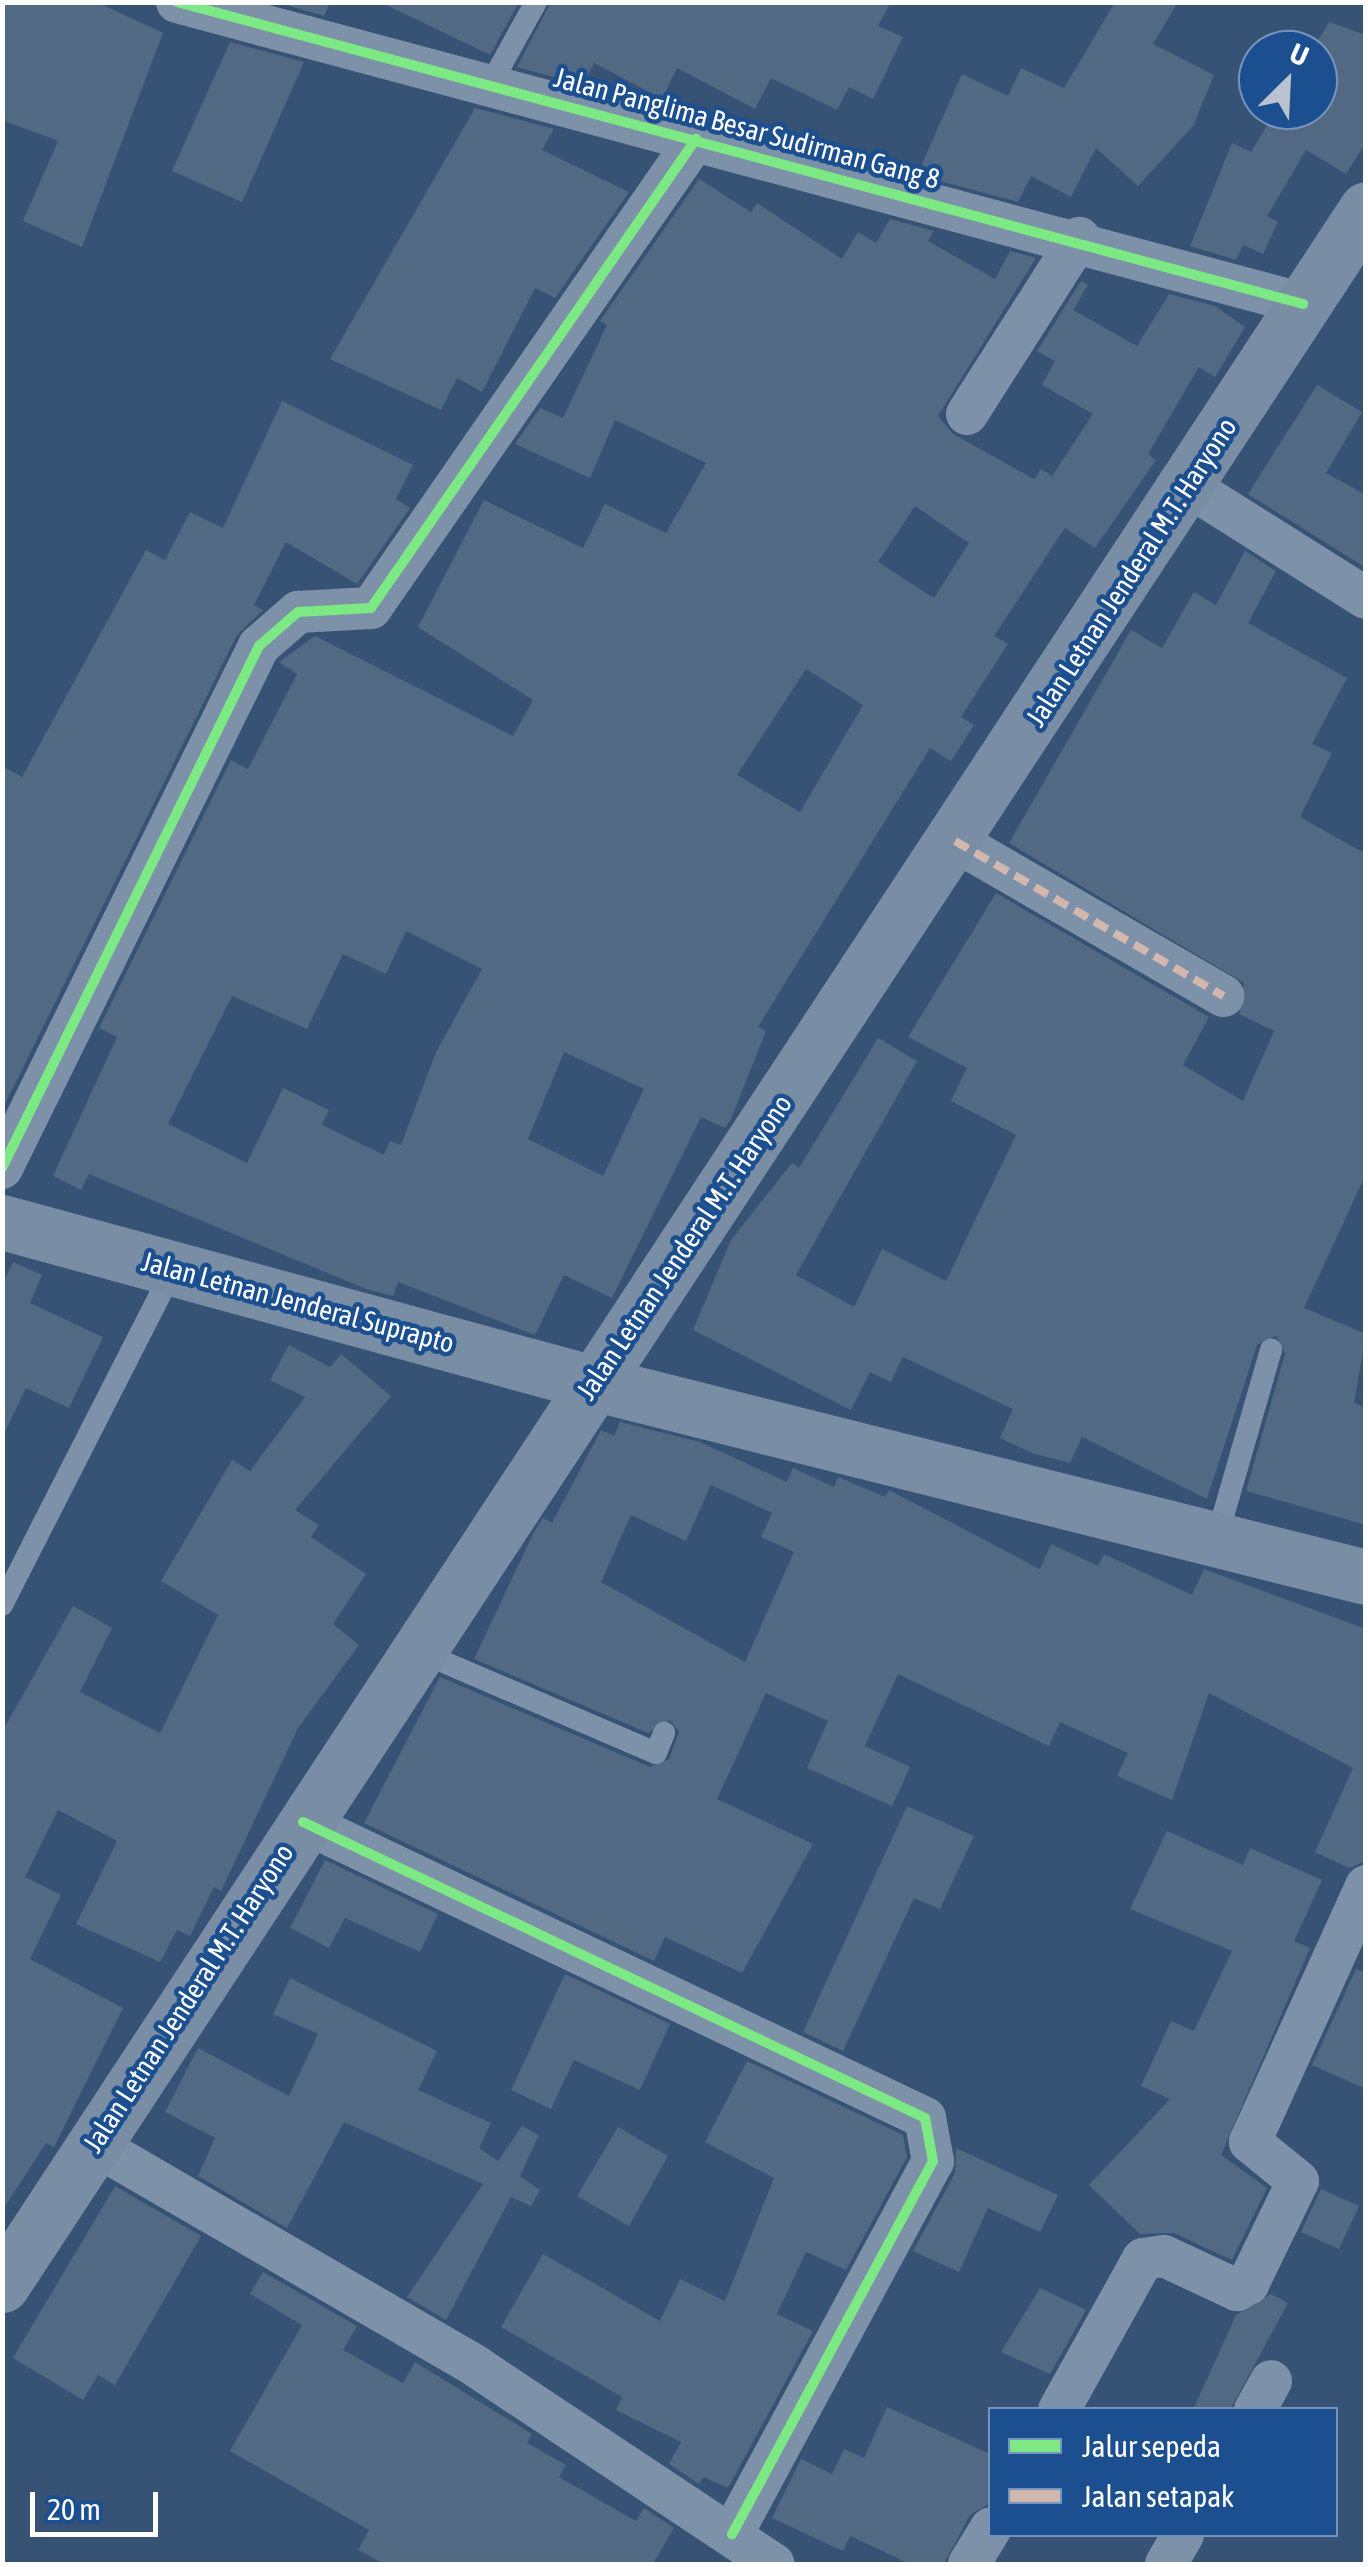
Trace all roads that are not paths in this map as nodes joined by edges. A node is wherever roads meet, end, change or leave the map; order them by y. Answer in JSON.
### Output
{"nodes":[{"id":1,"x":177,"y":2,"type":"edge"},
{"id":2,"x":536,"y":2,"type":"edge"},
{"id":3,"x":236,"y":10,"type":"edge"},
{"id":4,"x":490,"y":84,"type":"junction"},
{"id":5,"x":696,"y":139,"type":"junction"},
{"id":6,"x":1366,"y":210,"type":"edge"},
{"id":7,"x":1079,"y":238,"type":"junction"},
{"id":8,"x":1303,"y":304,"type":"junction"},
{"id":9,"x":967,"y":414,"type":"dead end"},
{"id":10,"x":1188,"y":486,"type":"junction"},
{"id":11,"x":1366,"y":598,"type":"edge"},
{"id":12,"x":955,"y":841,"type":"junction"},
{"id":13,"x":1223,"y":996,"type":"dead end"},
{"id":14,"x":2,"y":1168,"type":"edge"},
{"id":15,"x":2,"y":1222,"type":"edge"},
{"id":16,"x":173,"y":1270,"type":"junction"},
{"id":17,"x":1272,"y":1350,"type":"dead end"},
{"id":18,"x":593,"y":1383,"type":"junction"},
{"id":19,"x":1217,"y":1537,"type":"junction"},
{"id":20,"x":1363,"y":1567,"type":"edge"},
{"id":21,"x":2,"y":1605,"type":"edge"},
{"id":22,"x":415,"y":1650,"type":"junction"},
{"id":23,"x":664,"y":1733,"type":"dead end"},
{"id":24,"x":303,"y":1822,"type":"junction"},
{"id":25,"x":1366,"y":1886,"type":"edge"},
{"id":26,"x":93,"y":2144,"type":"junction"},
{"id":27,"x":2,"y":2285,"type":"edge"},
{"id":28,"x":1061,"y":2407,"type":"edge"},
{"id":29,"x":988,"y":2531,"type":"edge"},
{"id":30,"x":732,"y":2534,"type":"junction"},
{"id":31,"x":1181,"y":2537,"type":"edge"},
{"id":32,"x":774,"y":2564,"type":"edge"},
{"id":33,"x":969,"y":2564,"type":"edge"},
{"id":34,"x":1166,"y":2564,"type":"edge"}],
"edges":[{"from":1,"to":3,"type":"street","name":"Jalan Panglima Besar Sudirman Gang 8"},
{"from":2,"to":4,"type":"lane"},
{"from":3,"to":4,"type":"street","name":"Jalan Panglima Besar Sudirman Gang 8"},
{"from":4,"to":5,"type":"street","name":"Jalan Panglima Besar Sudirman Gang 8"},
{"from":5,"to":7,"type":"street","name":"Jalan Panglima Besar Sudirman Gang 8"},
{"from":5,"to":14,"type":"street"},
{"from":6,"to":8,"type":"main road","name":"Jalan Letnan Jenderal M.T. Haryono"},
{"from":7,"to":8,"type":"street","name":"Jalan Panglima Besar Sudirman Gang 8"},
{"from":7,"to":9,"type":"street"},
{"from":8,"to":10,"type":"main road","name":"Jalan Letnan Jenderal M.T. Haryono"},
{"from":10,"to":11,"type":"street"},
{"from":10,"to":12,"type":"main road","name":"Jalan Letnan Jenderal M.T. Haryono"},
{"from":12,"to":13,"type":"street"},
{"from":12,"to":18,"type":"main road","name":"Jalan Letnan Jenderal M.T. Haryono"},
{"from":15,"to":16,"type":"main road","name":"Jalan Letnan Jenderal Suprapto"},
{"from":16,"to":18,"type":"main road","name":"Jalan Letnan Jenderal Suprapto"},
{"from":16,"to":21,"type":"lane"},
{"from":17,"to":19,"type":"lane"},
{"from":18,"to":19,"type":"main road","name":"Jalan Letnan Jenderal Suprapto"},
{"from":18,"to":22,"type":"main road","name":"Jalan Letnan Jenderal M.T. Haryono"},
{"from":19,"to":20,"type":"main road","name":"Jalan Letnan Jenderal Suprapto"},
{"from":22,"to":23,"type":"lane"},
{"from":22,"to":24,"type":"main road","name":"Jalan Letnan Jenderal M.T. Haryono"},
{"from":24,"to":26,"type":"main road","name":"Jalan Letnan Jenderal M.T. Haryono"},
{"from":24,"to":30,"type":"street"},
{"from":25,"to":28,"type":"street"},
{"from":26,"to":27,"type":"main road","name":"Jalan Letnan Jenderal M.T. Haryono"},
{"from":26,"to":30,"type":"street"},
{"from":29,"to":33,"type":"street"},
{"from":30,"to":32,"type":"street"},
{"from":31,"to":34,"type":"street"}]}
